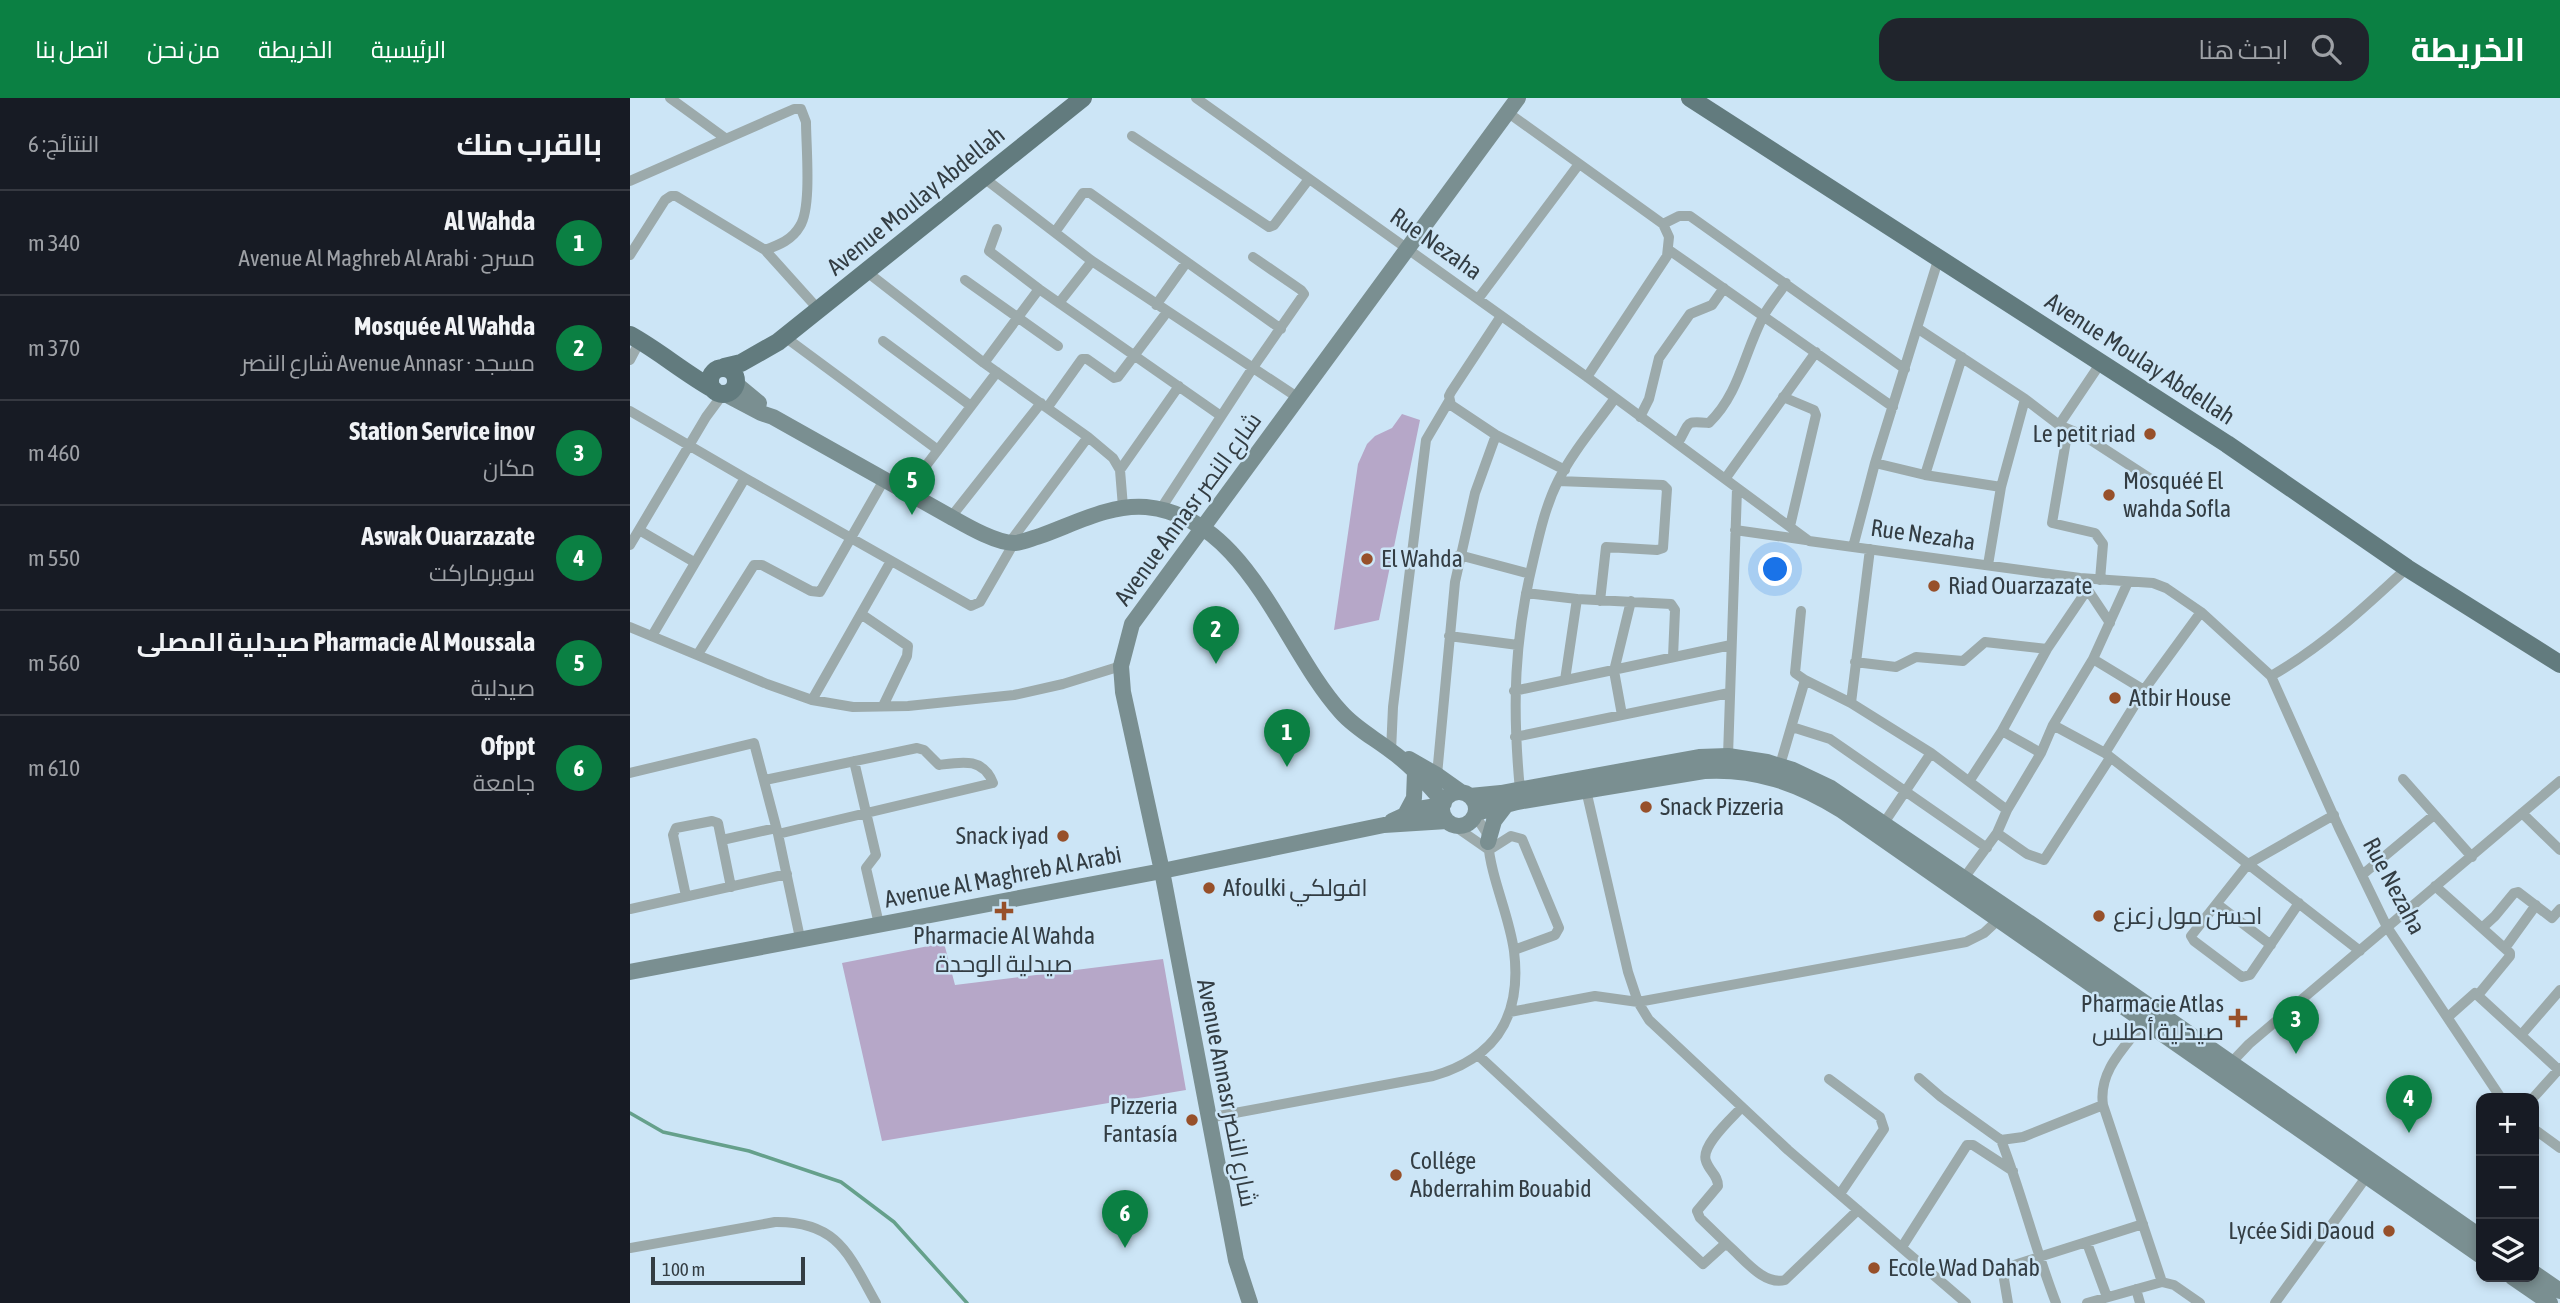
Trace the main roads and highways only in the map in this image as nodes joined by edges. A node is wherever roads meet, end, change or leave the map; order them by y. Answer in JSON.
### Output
{"nodes":[{"id":1,"x":1083,"y":98,"type":"edge"},
{"id":2,"x":1518,"y":98,"type":"edge"},
{"id":3,"x":1690,"y":98,"type":"edge"},
{"id":4,"x":635,"y":338,"type":"edge"},
{"id":5,"x":782,"y":339,"type":"junction"},
{"id":6,"x":660,"y":353,"type":"junction"},
{"id":7,"x":721,"y":368,"type":"junction"},
{"id":8,"x":725,"y":389,"type":"junction"},
{"id":9,"x":1202,"y":527,"type":"junction"},
{"id":10,"x":2560,"y":664,"type":"edge"},
{"id":11,"x":1391,"y":751,"type":"junction"},
{"id":12,"x":1415,"y":772,"type":"junction"},
{"id":13,"x":1465,"y":794,"type":"junction"},
{"id":14,"x":1507,"y":804,"type":"junction"},
{"id":15,"x":1406,"y":813,"type":"junction"},
{"id":16,"x":1447,"y":813,"type":"junction"},
{"id":17,"x":1476,"y":814,"type":"junction"},
{"id":18,"x":1384,"y":825,"type":"junction"},
{"id":19,"x":1488,"y":846,"type":"road end"},
{"id":20,"x":1162,"y":871,"type":"junction"},
{"id":21,"x":1963,"y":885,"type":"junction"},
{"id":22,"x":630,"y":972,"type":"edge"},
{"id":23,"x":2225,"y":1069,"type":"junction"},
{"id":24,"x":2370,"y":1171,"type":"junction"},
{"id":25,"x":2476,"y":1234,"type":"edge"},
{"id":26,"x":2476,"y":1252,"type":"edge"},
{"id":27,"x":2539,"y":1276,"type":"edge"},
{"id":28,"x":2518,"y":1282,"type":"edge"},
{"id":29,"x":2560,"y":1291,"type":"edge"},
{"id":30,"x":1251,"y":1303,"type":"edge"},
{"id":31,"x":2550,"y":1303,"type":"edge"}],
"edges":[{"from":1,"to":5,"type":"main road","name":"Avenue Moulay Abdellah"},
{"from":2,"to":9,"type":"main road","name":"Avenue Annasr شارع النصر"},
{"from":3,"to":10,"type":"main road","name":"Avenue Moulay Abdellah"},
{"from":4,"to":6,"type":"main road"},
{"from":5,"to":7,"type":"main road","name":"Avenue Moulay Abdellah"},
{"from":5,"to":8,"type":"main road","name":"Avenue Moulay Abdellah"},
{"from":6,"to":7,"type":"main road"},
{"from":6,"to":8,"type":"main road"},
{"from":7,"to":8,"type":"main road"},
{"from":8,"to":9,"type":"main road"},
{"from":9,"to":11,"type":"main road"},
{"from":9,"to":20,"type":"main road","name":"Avenue Annasr شارع النصر"},
{"from":11,"to":12,"type":"main road"},
{"from":11,"to":13,"type":"main road"},
{"from":12,"to":15,"type":"main road"},
{"from":12,"to":16,"type":"main road"},
{"from":13,"to":16,"type":"main road"},
{"from":13,"to":17,"type":"main road"},
{"from":13,"to":21,"type":"main road"},
{"from":14,"to":17,"type":"main road"},
{"from":14,"to":19,"type":"main road"},
{"from":14,"to":21,"type":"main road"},
{"from":15,"to":16,"type":"main road","name":"Avenue Al Maghreb Al Arabi"},
{"from":15,"to":18,"type":"main road","name":"Avenue Al Maghreb Al Arabi"},
{"from":16,"to":17,"type":"main road"},
{"from":16,"to":18,"type":"main road","name":"Avenue Al Maghreb Al Arabi"},
{"from":18,"to":20,"type":"main road","name":"Avenue Al Maghreb Al Arabi"},
{"from":20,"to":22,"type":"main road","name":"Avenue Al Maghreb Al Arabi"},
{"from":20,"to":30,"type":"main road","name":"Avenue Annasr شارع النصر"},
{"from":21,"to":23,"type":"main road"},
{"from":21,"to":23,"type":"main road"},
{"from":23,"to":24,"type":"main road"},
{"from":24,"to":25,"type":"main road"},
{"from":24,"to":26,"type":"main road"},
{"from":27,"to":29,"type":"main road"},
{"from":28,"to":31,"type":"main road"}]}
